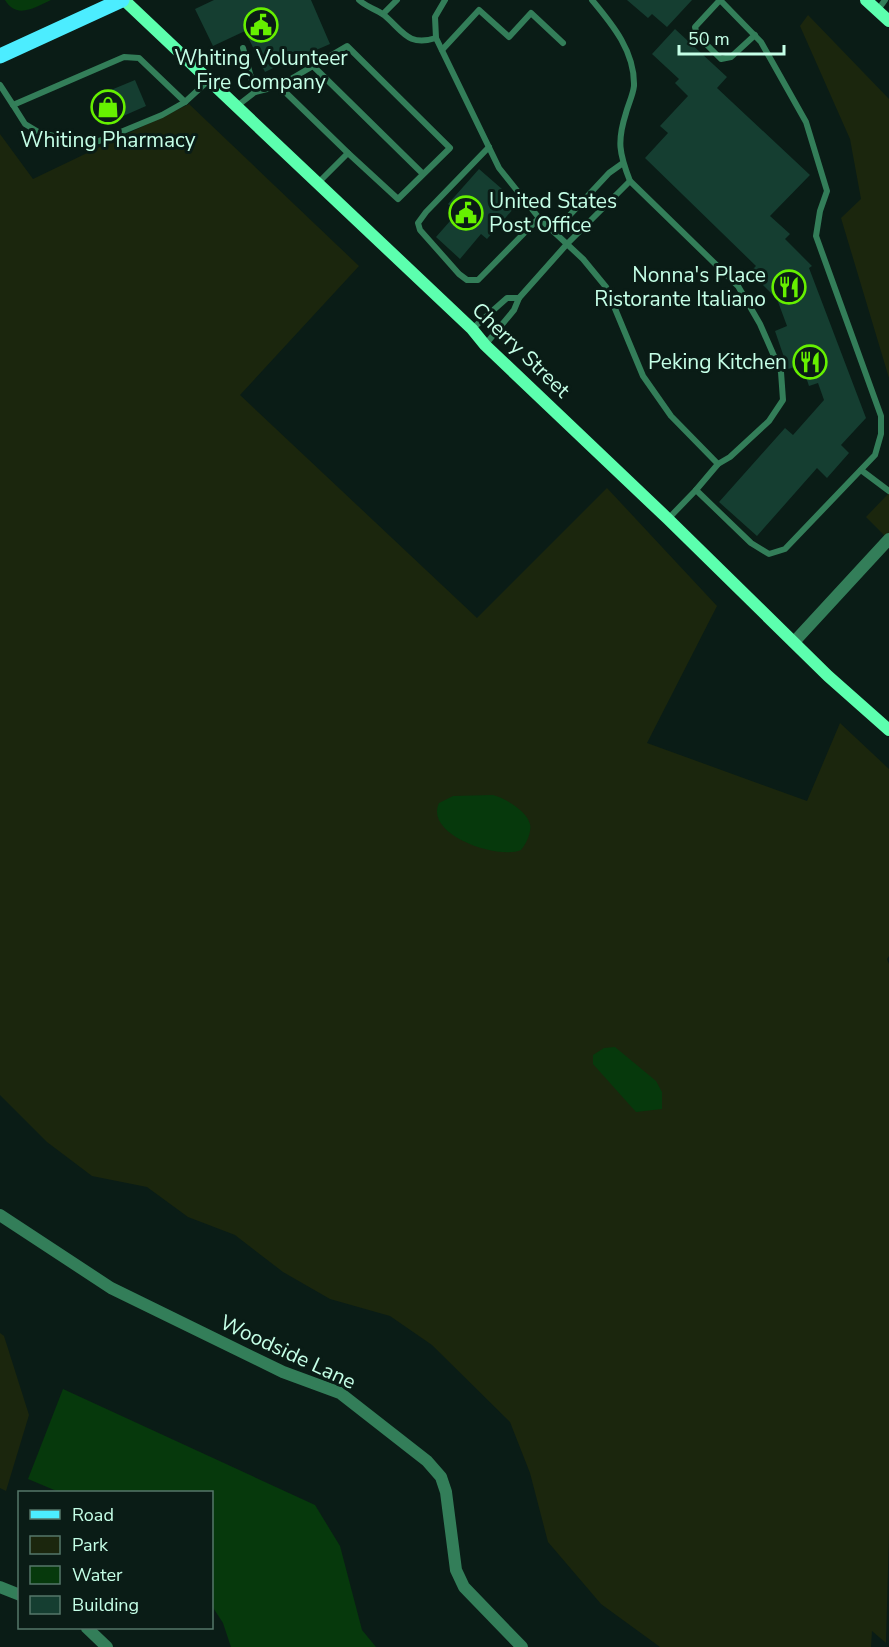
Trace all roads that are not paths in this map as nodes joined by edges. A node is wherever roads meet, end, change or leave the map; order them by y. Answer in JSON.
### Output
{"nodes":[{"id":1,"x":123,"y":0,"type":"edge"},
{"id":2,"x":359,"y":0,"type":"edge"},
{"id":3,"x":397,"y":0,"type":"edge"},
{"id":4,"x":445,"y":0,"type":"edge"},
{"id":5,"x":592,"y":0,"type":"edge"},
{"id":6,"x":720,"y":0,"type":"edge"},
{"id":7,"x":866,"y":0,"type":"edge"},
{"id":8,"x":885,"y":0,"type":"edge"},
{"id":9,"x":877,"y":11,"type":"junction"},
{"id":10,"x":383,"y":14,"type":"junction"},
{"id":11,"x":889,"y":21,"type":"edge"},
{"id":12,"x":754,"y":35,"type":"junction"},
{"id":13,"x":436,"y":38,"type":"junction"},
{"id":14,"x":563,"y":43,"type":"dead end"},
{"id":15,"x":243,"y":48,"type":"dead end"},
{"id":16,"x":442,"y":50,"type":"junction"},
{"id":17,"x":0,"y":56,"type":"edge"},
{"id":18,"x":312,"y":65,"type":"junction"},
{"id":19,"x":210,"y":80,"type":"junction"},
{"id":20,"x":0,"y":85,"type":"edge"},
{"id":21,"x":279,"y":86,"type":"junction"},
{"id":22,"x":255,"y":92,"type":"junction"},
{"id":23,"x":185,"y":102,"type":"junction"},
{"id":24,"x":13,"y":105,"type":"junction"},
{"id":25,"x":237,"y":106,"type":"junction"},
{"id":26,"x":489,"y":147,"type":"junction"},
{"id":27,"x":348,"y":153,"type":"junction"},
{"id":28,"x":623,"y":163,"type":"junction"},
{"id":29,"x":423,"y":174,"type":"junction"},
{"id":30,"x":630,"y":180,"type":"junction"},
{"id":31,"x":318,"y":183,"type":"junction"},
{"id":32,"x":538,"y":218,"type":"junction"},
{"id":33,"x":554,"y":232,"type":"junction"},
{"id":34,"x":567,"y":244,"type":"junction"},
{"id":35,"x":519,"y":297,"type":"junction"},
{"id":36,"x":472,"y":329,"type":"junction"},
{"id":37,"x":485,"y":345,"type":"junction"},
{"id":38,"x":718,"y":464,"type":"junction"},
{"id":39,"x":861,"y":470,"type":"junction"},
{"id":40,"x":696,"y":490,"type":"junction"},
{"id":41,"x":889,"y":491,"type":"edge"},
{"id":42,"x":668,"y":519,"type":"junction"},
{"id":43,"x":889,"y":538,"type":"edge"},
{"id":44,"x":794,"y":642,"type":"junction"},
{"id":45,"x":889,"y":730,"type":"edge"},
{"id":46,"x":0,"y":1215,"type":"edge"},
{"id":47,"x":0,"y":1587,"type":"edge"},
{"id":48,"x":18,"y":1594,"type":"edge"},
{"id":49,"x":88,"y":1629,"type":"edge"},
{"id":50,"x":107,"y":1647,"type":"edge"},
{"id":51,"x":522,"y":1647,"type":"edge"}],
"edges":[{"from":1,"to":17,"type":"main road"},
{"from":1,"to":19,"type":"street","name":"Cherry Street"},
{"from":2,"to":10,"type":"lane"},
{"from":3,"to":10,"type":"lane"},
{"from":4,"to":13,"type":"lane"},
{"from":5,"to":28,"type":"lane"},
{"from":6,"to":12,"type":"lane"},
{"from":6,"to":12,"type":"lane"},
{"from":7,"to":9,"type":"street"},
{"from":8,"to":9,"type":"lane"},
{"from":9,"to":11,"type":"street"},
{"from":10,"to":13,"type":"lane"},
{"from":12,"to":39,"type":"lane"},
{"from":13,"to":16,"type":"lane"},
{"from":14,"to":16,"type":"lane"},
{"from":15,"to":22,"type":"lane"},
{"from":16,"to":26,"type":"lane"},
{"from":18,"to":21,"type":"lane"},
{"from":18,"to":29,"type":"lane"},
{"from":18,"to":29,"type":"lane"},
{"from":19,"to":23,"type":"lane"},
{"from":19,"to":25,"type":"street","name":"Cherry Street"},
{"from":20,"to":24,"type":"lane"},
{"from":21,"to":22,"type":"lane"},
{"from":21,"to":27,"type":"lane"},
{"from":22,"to":25,"type":"lane"},
{"from":23,"to":24,"type":"lane"},
{"from":23,"to":24,"type":"lane"},
{"from":25,"to":31,"type":"street","name":"Cherry Street"},
{"from":26,"to":32,"type":"lane"},
{"from":26,"to":32,"type":"lane"},
{"from":27,"to":29,"type":"lane"},
{"from":27,"to":31,"type":"lane"},
{"from":28,"to":30,"type":"lane"},
{"from":28,"to":33,"type":"lane"},
{"from":30,"to":34,"type":"lane"},
{"from":30,"to":38,"type":"lane"},
{"from":31,"to":36,"type":"street","name":"Cherry Street"},
{"from":32,"to":33,"type":"lane"},
{"from":33,"to":34,"type":"lane"},
{"from":34,"to":35,"type":"lane"},
{"from":34,"to":38,"type":"lane"},
{"from":35,"to":36,"type":"lane"},
{"from":35,"to":37,"type":"lane"},
{"from":36,"to":37,"type":"street","name":"Cherry Street"},
{"from":37,"to":42,"type":"street","name":"Cherry Street"},
{"from":38,"to":40,"type":"lane"},
{"from":39,"to":40,"type":"lane"},
{"from":39,"to":41,"type":"lane"},
{"from":40,"to":42,"type":"lane"},
{"from":42,"to":44,"type":"street","name":"Cherry Street"},
{"from":43,"to":44,"type":"street"},
{"from":44,"to":45,"type":"street","name":"Cherry Street"},
{"from":46,"to":51,"type":"street","name":"Woodside Lane"},
{"from":47,"to":48,"type":"street"},
{"from":49,"to":50,"type":"street"}]}
